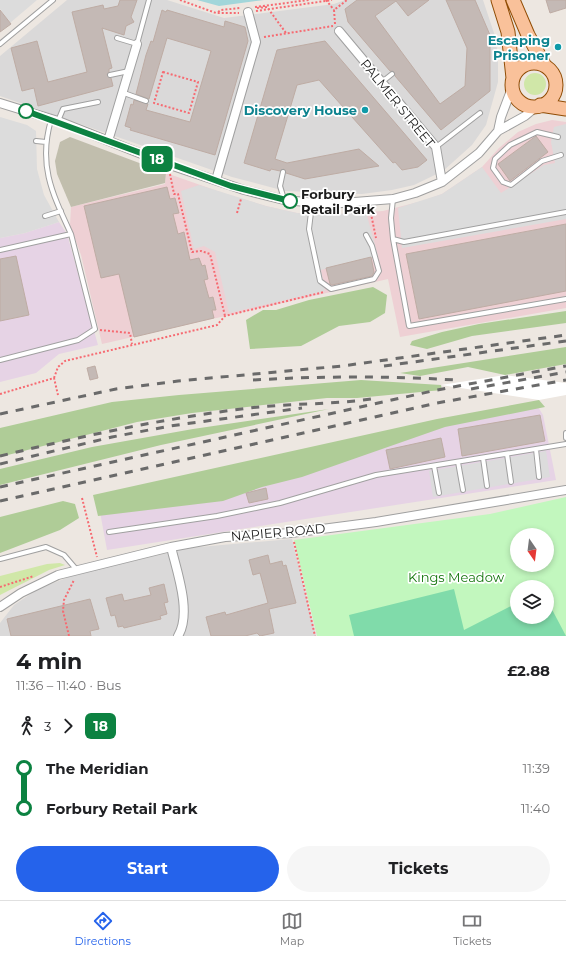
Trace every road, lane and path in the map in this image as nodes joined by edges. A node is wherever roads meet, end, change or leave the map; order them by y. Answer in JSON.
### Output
{"nodes":[{"id":1,"x":53,"y":0,"type":"edge"},
{"id":2,"x":149,"y":0,"type":"edge"},
{"id":3,"x":309,"y":0,"type":"edge"},
{"id":4,"x":326,"y":0,"type":"edge"},
{"id":5,"x":347,"y":0,"type":"edge"},
{"id":6,"x":498,"y":0,"type":"edge"},
{"id":7,"x":513,"y":0,"type":"edge"},
{"id":8,"x":249,"y":9,"type":"junction"},
{"id":9,"x":269,"y":10,"type":"dead end"},
{"id":10,"x":334,"y":10,"type":"junction"},
{"id":11,"x":216,"y":13,"type":"dead end"},
{"id":12,"x":339,"y":31,"type":"dead end"},
{"id":13,"x":286,"y":33,"type":"junction"},
{"id":14,"x":118,"y":38,"type":"dead end"},
{"id":15,"x":255,"y":39,"type":"junction"},
{"id":16,"x":0,"y":44,"type":"edge"},
{"id":17,"x":137,"y":44,"type":"junction"},
{"id":18,"x":549,"y":70,"type":"junction"},
{"id":19,"x":129,"y":71,"type":"junction"},
{"id":20,"x":392,"y":74,"type":"dead end"},
{"id":21,"x":110,"y":75,"type":"dead end"},
{"id":22,"x":566,"y":81,"type":"edge"},
{"id":23,"x":382,"y":82,"type":"junction"},
{"id":24,"x":513,"y":83,"type":"junction"},
{"id":25,"x":124,"y":93,"type":"junction"},
{"id":26,"x":146,"y":101,"type":"dead end"},
{"id":27,"x":98,"y":102,"type":"dead end"},
{"id":28,"x":0,"y":103,"type":"edge"},
{"id":29,"x":154,"y":103,"type":"joint"},
{"id":30,"x":538,"y":106,"type":"junction"},
{"id":31,"x":566,"y":109,"type":"edge"},
{"id":32,"x":480,"y":113,"type":"dead end"},
{"id":33,"x":54,"y":120,"type":"junction"},
{"id":34,"x":498,"y":131,"type":"junction"},
{"id":35,"x":558,"y":137,"type":"dead end"},
{"id":36,"x":36,"y":141,"type":"dead end"},
{"id":37,"x":108,"y":141,"type":"junction"},
{"id":38,"x":46,"y":142,"type":"junction"},
{"id":39,"x":436,"y":147,"type":"junction"},
{"id":40,"x":561,"y":155,"type":"dead end"},
{"id":41,"x":168,"y":164,"type":"junction"},
{"id":42,"x":283,"y":172,"type":"dead end"},
{"id":43,"x":216,"y":180,"type":"junction"},
{"id":44,"x":442,"y":182,"type":"junction"},
{"id":45,"x":244,"y":190,"type":"junction"},
{"id":46,"x":393,"y":199,"type":"junction"},
{"id":47,"x":284,"y":200,"type":"junction"},
{"id":48,"x":368,"y":202,"type":"junction"},
{"id":49,"x":312,"y":204,"type":"junction"},
{"id":50,"x":61,"y":210,"type":"junction"},
{"id":51,"x":566,"y":212,"type":"edge"},
{"id":52,"x":237,"y":213,"type":"dead end"},
{"id":53,"x":45,"y":216,"type":"dead end"},
{"id":54,"x":71,"y":234,"type":"junction"},
{"id":55,"x":366,"y":235,"type":"dead end"},
{"id":56,"x":377,"y":238,"type":"dead end"},
{"id":57,"x":393,"y":239,"type":"junction"},
{"id":58,"x":0,"y":250,"type":"edge"},
{"id":59,"x":330,"y":291,"type":"dead end"},
{"id":60,"x":566,"y":299,"type":"edge"},
{"id":61,"x":225,"y":316,"type":"junction"},
{"id":62,"x":95,"y":329,"type":"junction"},
{"id":63,"x":132,"y":344,"type":"junction"},
{"id":64,"x":0,"y":360,"type":"edge"},
{"id":65,"x":54,"y":378,"type":"junction"},
{"id":66,"x":0,"y":394,"type":"edge"},
{"id":67,"x":58,"y":395,"type":"dead end"},
{"id":68,"x":566,"y":444,"type":"edge"},
{"id":69,"x":536,"y":449,"type":"junction"},
{"id":70,"x":507,"y":454,"type":"junction"},
{"id":71,"x":483,"y":458,"type":"junction"},
{"id":72,"x":458,"y":462,"type":"junction"},
{"id":73,"x":434,"y":466,"type":"junction"},
{"id":74,"x":539,"y":477,"type":"dead end"},
{"id":75,"x":511,"y":482,"type":"dead end"},
{"id":76,"x":487,"y":486,"type":"dead end"},
{"id":77,"x":463,"y":490,"type":"dead end"},
{"id":78,"x":566,"y":490,"type":"edge"},
{"id":79,"x":439,"y":493,"type":"dead end"},
{"id":80,"x":82,"y":498,"type":"dead end"},
{"id":81,"x":109,"y":532,"type":"dead end"},
{"id":82,"x":292,"y":533,"type":"junction"},
{"id":83,"x":171,"y":547,"type":"junction"},
{"id":84,"x":0,"y":559,"type":"edge"},
{"id":85,"x":99,"y":564,"type":"junction"},
{"id":86,"x":76,"y":569,"type":"junction"},
{"id":87,"x":43,"y":581,"type":"junction"},
{"id":88,"x":0,"y":587,"type":"edge"},
{"id":89,"x":0,"y":607,"type":"edge"},
{"id":90,"x":69,"y":636,"type":"edge"},
{"id":91,"x":178,"y":636,"type":"edge"},
{"id":92,"x":315,"y":636,"type":"edge"}],
"edges":[{"from":1,"to":16,"type":"lane"},
{"from":2,"to":17,"type":"lane"},
{"from":3,"to":8,"type":"path"},
{"from":4,"to":10,"type":"path"},
{"from":5,"to":10,"type":"path"},
{"from":6,"to":24,"type":"main road"},
{"from":7,"to":18,"type":"main road"},
{"from":8,"to":11,"type":"path"},
{"from":8,"to":15,"type":"street"},
{"from":9,"to":13,"type":"path"},
{"from":10,"to":13,"type":"path"},
{"from":12,"to":23,"type":"street","name":"PALMER STREET"},
{"from":13,"to":15,"type":"path"},
{"from":14,"to":17,"type":"lane"},
{"from":15,"to":43,"type":"street"},
{"from":17,"to":19,"type":"street"},
{"from":18,"to":22,"type":"main road"},
{"from":18,"to":24,"type":"main road"},
{"from":18,"to":30,"type":"main road"},
{"from":19,"to":21,"type":"lane"},
{"from":19,"to":25,"type":"street"},
{"from":20,"to":23,"type":"lane"},
{"from":23,"to":39,"type":"street","name":"PALMER STREET"},
{"from":24,"to":30,"type":"main road"},
{"from":24,"to":34,"type":"street"},
{"from":25,"to":26,"type":"lane"},
{"from":25,"to":37,"type":"street"},
{"from":27,"to":33,"type":"lane"},
{"from":28,"to":33,"type":"street"},
{"from":29,"to":29,"type":"path"},
{"from":30,"to":31,"type":"main road"},
{"from":30,"to":34,"type":"street"},
{"from":32,"to":39,"type":"lane"},
{"from":33,"to":37,"type":"street"},
{"from":33,"to":38,"type":"lane"},
{"from":34,"to":44,"type":"street"},
{"from":35,"to":40,"type":"lane"},
{"from":36,"to":38,"type":"lane"},
{"from":37,"to":41,"type":"street"},
{"from":38,"to":50,"type":"lane"},
{"from":39,"to":44,"type":"street","name":"PALMER STREET"},
{"from":41,"to":43,"type":"street"},
{"from":41,"to":61,"type":"path"},
{"from":42,"to":47,"type":"lane"},
{"from":43,"to":45,"type":"street"},
{"from":44,"to":46,"type":"street"},
{"from":45,"to":47,"type":"street"},
{"from":45,"to":52,"type":"path"},
{"from":46,"to":48,"type":"street"},
{"from":46,"to":57,"type":"lane"},
{"from":47,"to":49,"type":"street"},
{"from":48,"to":49,"type":"street"},
{"from":48,"to":56,"type":"path"},
{"from":49,"to":55,"type":"lane"},
{"from":50,"to":53,"type":"lane"},
{"from":50,"to":54,"type":"lane"},
{"from":51,"to":57,"type":"lane"},
{"from":54,"to":58,"type":"lane"},
{"from":54,"to":62,"type":"lane"},
{"from":57,"to":60,"type":"lane"},
{"from":59,"to":61,"type":"path"},
{"from":61,"to":63,"type":"path"},
{"from":62,"to":63,"type":"path"},
{"from":62,"to":64,"type":"lane"},
{"from":63,"to":65,"type":"path"},
{"from":65,"to":66,"type":"path"},
{"from":65,"to":67,"type":"path"},
{"from":68,"to":69,"type":"lane"},
{"from":69,"to":70,"type":"lane"},
{"from":69,"to":74,"type":"lane"},
{"from":70,"to":71,"type":"lane"},
{"from":70,"to":75,"type":"lane"},
{"from":71,"to":72,"type":"lane"},
{"from":71,"to":76,"type":"lane"},
{"from":72,"to":73,"type":"lane"},
{"from":72,"to":77,"type":"lane"},
{"from":73,"to":79,"type":"lane"},
{"from":73,"to":81,"type":"lane"},
{"from":78,"to":82,"type":"street","name":"NAPIER ROAD"},
{"from":80,"to":85,"type":"path"},
{"from":82,"to":83,"type":"street","name":"NAPIER ROAD"},
{"from":82,"to":92,"type":"path"},
{"from":83,"to":85,"type":"street","name":"NAPIER ROAD"},
{"from":83,"to":91,"type":"street"},
{"from":84,"to":86,"type":"lane"},
{"from":85,"to":86,"type":"street","name":"NAPIER ROAD"},
{"from":86,"to":87,"type":"street","name":"NAPIER ROAD"},
{"from":86,"to":90,"type":"path"},
{"from":87,"to":88,"type":"path"},
{"from":87,"to":89,"type":"street","name":"NAPIER ROAD"}]}
